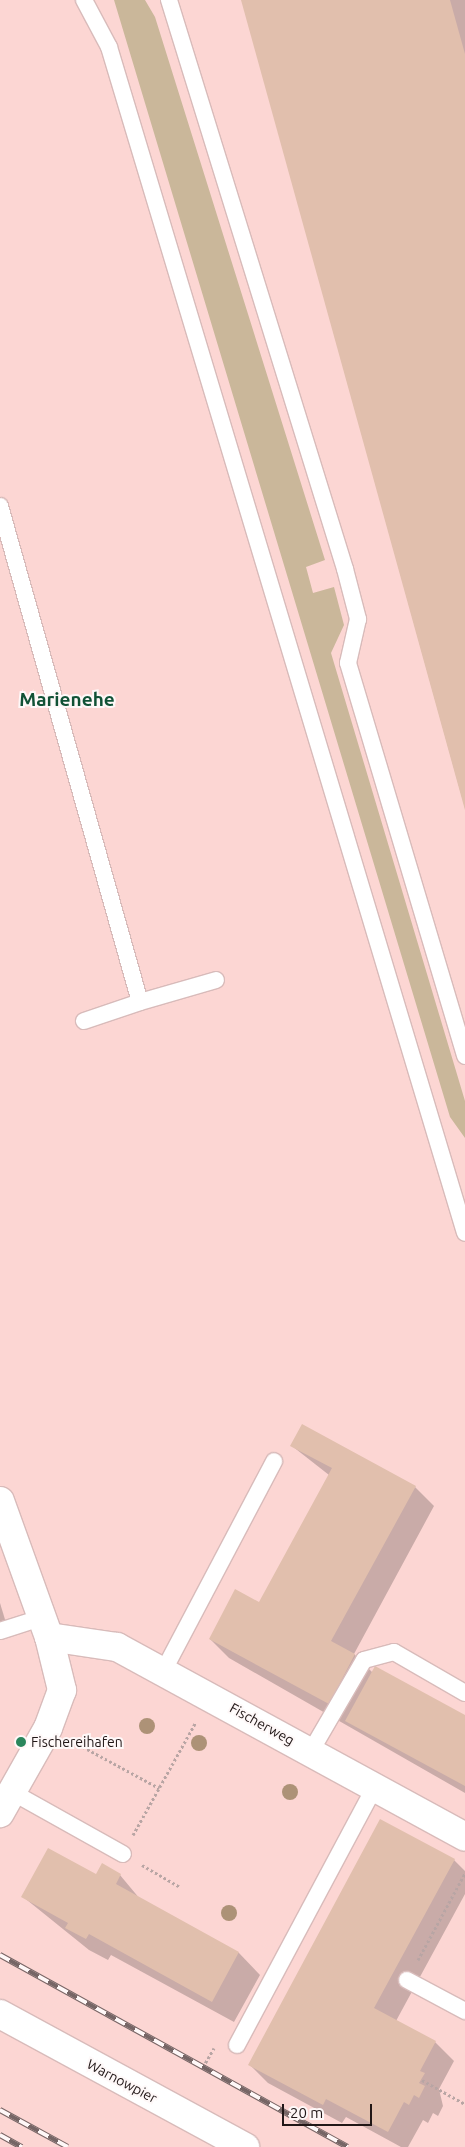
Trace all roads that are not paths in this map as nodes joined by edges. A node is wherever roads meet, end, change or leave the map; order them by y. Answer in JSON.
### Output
{"nodes":[{"id":1,"x":84,"y":0,"type":"edge"},
{"id":2,"x":169,"y":0,"type":"edge"},
{"id":3,"x":0,"y":506,"type":"edge"},
{"id":4,"x":216,"y":980,"type":"dead end"},
{"id":5,"x":140,"y":1002,"type":"junction"},
{"id":6,"x":84,"y":1021,"type":"dead end"},
{"id":7,"x":465,"y":1056,"type":"edge"},
{"id":8,"x":458,"y":1187,"type":"edge"},
{"id":9,"x":465,"y":1234,"type":"edge"},
{"id":10,"x":274,"y":1461,"type":"dead end"},
{"id":11,"x":0,"y":1501,"type":"edge"},
{"id":12,"x":45,"y":1628,"type":"junction"},
{"id":13,"x":0,"y":1631,"type":"edge"},
{"id":14,"x":164,"y":1670,"type":"junction"},
{"id":15,"x":465,"y":1693,"type":"edge"},
{"id":16,"x":310,"y":1751,"type":"junction"},
{"id":17,"x":375,"y":1787,"type":"junction"},
{"id":18,"x":6,"y":1803,"type":"edge"},
{"id":19,"x":465,"y":1837,"type":"edge"},
{"id":20,"x":123,"y":1854,"type":"road end"},
{"id":21,"x":407,"y":1980,"type":"road end"},
{"id":22,"x":465,"y":2011,"type":"edge"},
{"id":23,"x":0,"y":2014,"type":"edge"},
{"id":24,"x":237,"y":2045,"type":"dead end"},
{"id":25,"x":245,"y":2147,"type":"edge"}],
"edges":[{"from":1,"to":8,"type":"lane"},
{"from":2,"to":7,"type":"lane"},
{"from":3,"to":5,"type":"lane"},
{"from":4,"to":5,"type":"lane"},
{"from":5,"to":6,"type":"lane"},
{"from":8,"to":9,"type":"lane"},
{"from":10,"to":14,"type":"lane"},
{"from":11,"to":12,"type":"street"},
{"from":12,"to":13,"type":"lane"},
{"from":12,"to":14,"type":"street","name":"Fischerweg"},
{"from":12,"to":18,"type":"street"},
{"from":14,"to":16,"type":"street","name":"Fischerweg"},
{"from":15,"to":16,"type":"lane"},
{"from":16,"to":17,"type":"street","name":"Fischerweg"},
{"from":17,"to":19,"type":"street","name":"Fischerweg"},
{"from":17,"to":24,"type":"lane"},
{"from":18,"to":20,"type":"lane"},
{"from":21,"to":22,"type":"lane"},
{"from":23,"to":25,"type":"street","name":"Warnowpier"}]}
